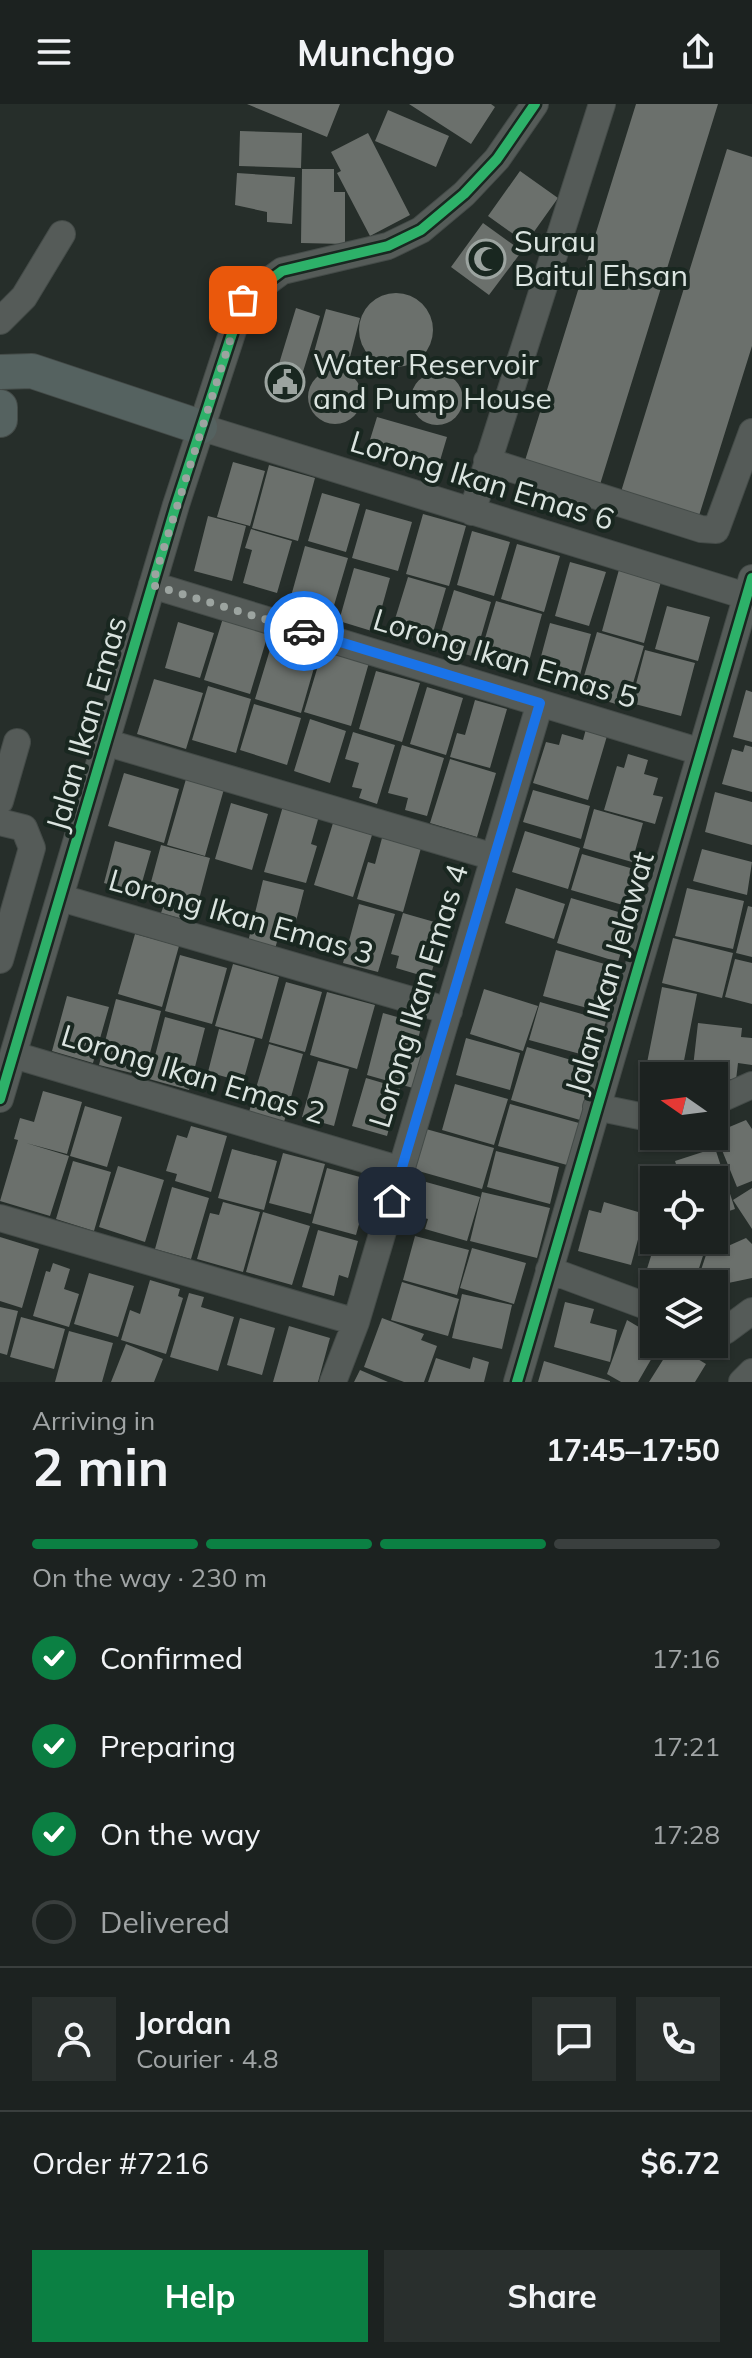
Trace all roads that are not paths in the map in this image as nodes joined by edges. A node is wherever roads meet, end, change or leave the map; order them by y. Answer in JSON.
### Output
{"nodes":[{"id":1,"x":535,"y":104,"type":"edge"},
{"id":2,"x":602,"y":104,"type":"edge"},
{"id":3,"x":62,"y":234,"type":"dead end"},
{"id":4,"x":0,"y":321,"type":"edge"},
{"id":5,"x":0,"y":372,"type":"edge"},
{"id":6,"x":200,"y":427,"type":"junction"},
{"id":7,"x":752,"y":432,"type":"edge"},
{"id":8,"x":487,"y":461,"type":"junction"},
{"id":9,"x":472,"y":512,"type":"junction"},
{"id":10,"x":152,"y":585,"type":"junction"},
{"id":11,"x":749,"y":587,"type":"edge"},
{"id":12,"x":540,"y":703,"type":"junction"},
{"id":13,"x":17,"y":742,"type":"dead end"},
{"id":14,"x":108,"y":743,"type":"junction"},
{"id":15,"x":701,"y":752,"type":"junction"},
{"id":16,"x":0,"y":801,"type":"edge"},
{"id":17,"x":0,"y":822,"type":"edge"},
{"id":18,"x":494,"y":857,"type":"junction"},
{"id":19,"x":61,"y":898,"type":"junction"},
{"id":20,"x":0,"y":960,"type":"edge"},
{"id":21,"x":449,"y":1011,"type":"junction"},
{"id":22,"x":14,"y":1055,"type":"junction"},
{"id":23,"x":752,"y":1085,"type":"edge"},
{"id":24,"x":728,"y":1096,"type":"edge"},
{"id":25,"x":0,"y":1099,"type":"edge"},
{"id":26,"x":596,"y":1107,"type":"junction"},
{"id":27,"x":640,"y":1116,"type":"edge"},
{"id":28,"x":401,"y":1170,"type":"junction"},
{"id":29,"x":0,"y":1218,"type":"edge"},
{"id":30,"x":549,"y":1270,"type":"junction"},
{"id":31,"x":640,"y":1304,"type":"edge"},
{"id":32,"x":752,"y":1311,"type":"edge"},
{"id":33,"x":356,"y":1322,"type":"junction"},
{"id":34,"x":728,"y":1329,"type":"edge"},
{"id":35,"x":752,"y":1372,"type":"edge"},
{"id":36,"x":333,"y":1382,"type":"edge"},
{"id":37,"x":517,"y":1382,"type":"edge"},
{"id":38,"x":742,"y":1382,"type":"edge"}],
"edges":[{"from":1,"to":6,"type":"street","name":"Jalan Ikan Emas"},
{"from":2,"to":8,"type":"street"},
{"from":3,"to":4,"type":"street"},
{"from":5,"to":6,"type":"main road"},
{"from":6,"to":9,"type":"street","name":"Lorong Ikan Emas 6"},
{"from":6,"to":10,"type":"street","name":"Jalan Ikan Emas"},
{"from":7,"to":8,"type":"street"},
{"from":8,"to":9,"type":"street"},
{"from":9,"to":11,"type":"street","name":"Lorong Ikan Emas 6"},
{"from":10,"to":12,"type":"street","name":"Lorong Ikan Emas 5"},
{"from":10,"to":14,"type":"street","name":"Jalan Ikan Emas"},
{"from":11,"to":15,"type":"street","name":"Jalan Ikan Jelawat"},
{"from":12,"to":15,"type":"street","name":"Lorong Ikan Emas 5"},
{"from":12,"to":18,"type":"street","name":"Lorong Ikan Emas 4"},
{"from":13,"to":16,"type":"street"},
{"from":14,"to":18,"type":"street","name":"Lorong Ikan Emas 4"},
{"from":14,"to":19,"type":"street","name":"Jalan Ikan Emas"},
{"from":15,"to":26,"type":"street","name":"Jalan Ikan Jelawat"},
{"from":17,"to":20,"type":"street"},
{"from":18,"to":21,"type":"street","name":"Lorong Ikan Emas 4"},
{"from":19,"to":21,"type":"street","name":"Lorong Ikan Emas 3"},
{"from":19,"to":22,"type":"street","name":"Jalan Ikan Emas"},
{"from":21,"to":28,"type":"street","name":"Lorong Ikan Emas 4"},
{"from":22,"to":25,"type":"street","name":"Jalan Ikan Emas"},
{"from":22,"to":28,"type":"street","name":"Lorong Ikan Emas 2"},
{"from":23,"to":24,"type":"street"},
{"from":26,"to":27,"type":"street"},
{"from":26,"to":30,"type":"street","name":"Jalan Ikan Jelawat"},
{"from":28,"to":33,"type":"street","name":"Lorong Ikan Emas 4"},
{"from":29,"to":33,"type":"street"},
{"from":30,"to":31,"type":"street"},
{"from":30,"to":37,"type":"street","name":"Jalan Ikan Jelawat"},
{"from":32,"to":34,"type":"street"},
{"from":33,"to":36,"type":"street","name":"Lorong Ikan Emas 4"},
{"from":35,"to":38,"type":"street"}]}
